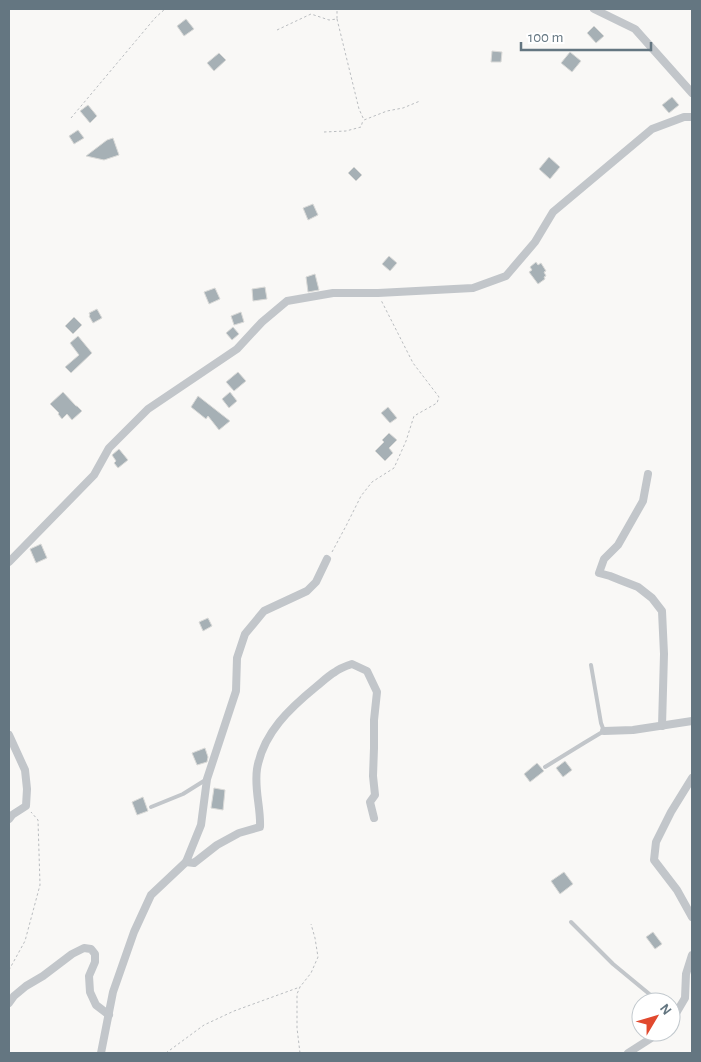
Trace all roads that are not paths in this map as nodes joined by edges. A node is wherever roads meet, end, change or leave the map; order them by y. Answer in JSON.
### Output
{"nodes":[{"id":1,"x":594,"y":9,"type":"edge"},
{"id":2,"x":692,"y":94,"type":"edge"},
{"id":3,"x":692,"y":117,"type":"edge"},
{"id":4,"x":648,"y":474,"type":"dead end"},
{"id":5,"x":328,"y":559,"type":"road end"},
{"id":6,"x":9,"y":562,"type":"edge"},
{"id":7,"x":591,"y":665,"type":"dead end"},
{"id":8,"x":692,"y":721,"type":"edge"},
{"id":9,"x":662,"y":726,"type":"junction"},
{"id":10,"x":604,"y":731,"type":"junction"},
{"id":11,"x":9,"y":734,"type":"edge"},
{"id":12,"x":545,"y":767,"type":"dead end"},
{"id":13,"x":692,"y":778,"type":"edge"},
{"id":14,"x":207,"y":780,"type":"junction"},
{"id":15,"x":151,"y":807,"type":"dead end"},
{"id":16,"x":9,"y":818,"type":"edge"},
{"id":17,"x":374,"y":818,"type":"dead end"},
{"id":18,"x":186,"y":862,"type":"junction"},
{"id":19,"x":692,"y":917,"type":"edge"},
{"id":20,"x":571,"y":922,"type":"dead end"},
{"id":21,"x":692,"y":955,"type":"edge"},
{"id":22,"x":647,"y":992,"type":"edge"},
{"id":23,"x":9,"y":1003,"type":"edge"},
{"id":24,"x":681,"y":1004,"type":"edge"},
{"id":25,"x":109,"y":1015,"type":"junction"},
{"id":26,"x":646,"y":1042,"type":"edge"},
{"id":27,"x":101,"y":1053,"type":"edge"},
{"id":28,"x":628,"y":1053,"type":"edge"}],
"edges":[{"from":1,"to":2,"type":"street"},
{"from":3,"to":6,"type":"street"},
{"from":4,"to":9,"type":"street"},
{"from":5,"to":14,"type":"street"},
{"from":7,"to":10,"type":"lane"},
{"from":8,"to":9,"type":"street"},
{"from":9,"to":10,"type":"street"},
{"from":10,"to":12,"type":"lane"},
{"from":11,"to":16,"type":"street"},
{"from":13,"to":19,"type":"street"},
{"from":14,"to":15,"type":"lane"},
{"from":14,"to":18,"type":"street"},
{"from":17,"to":18,"type":"street"},
{"from":18,"to":25,"type":"street"},
{"from":20,"to":22,"type":"lane"},
{"from":21,"to":24,"type":"street"},
{"from":23,"to":25,"type":"street"},
{"from":25,"to":27,"type":"street"},
{"from":26,"to":28,"type":"street"}]}
